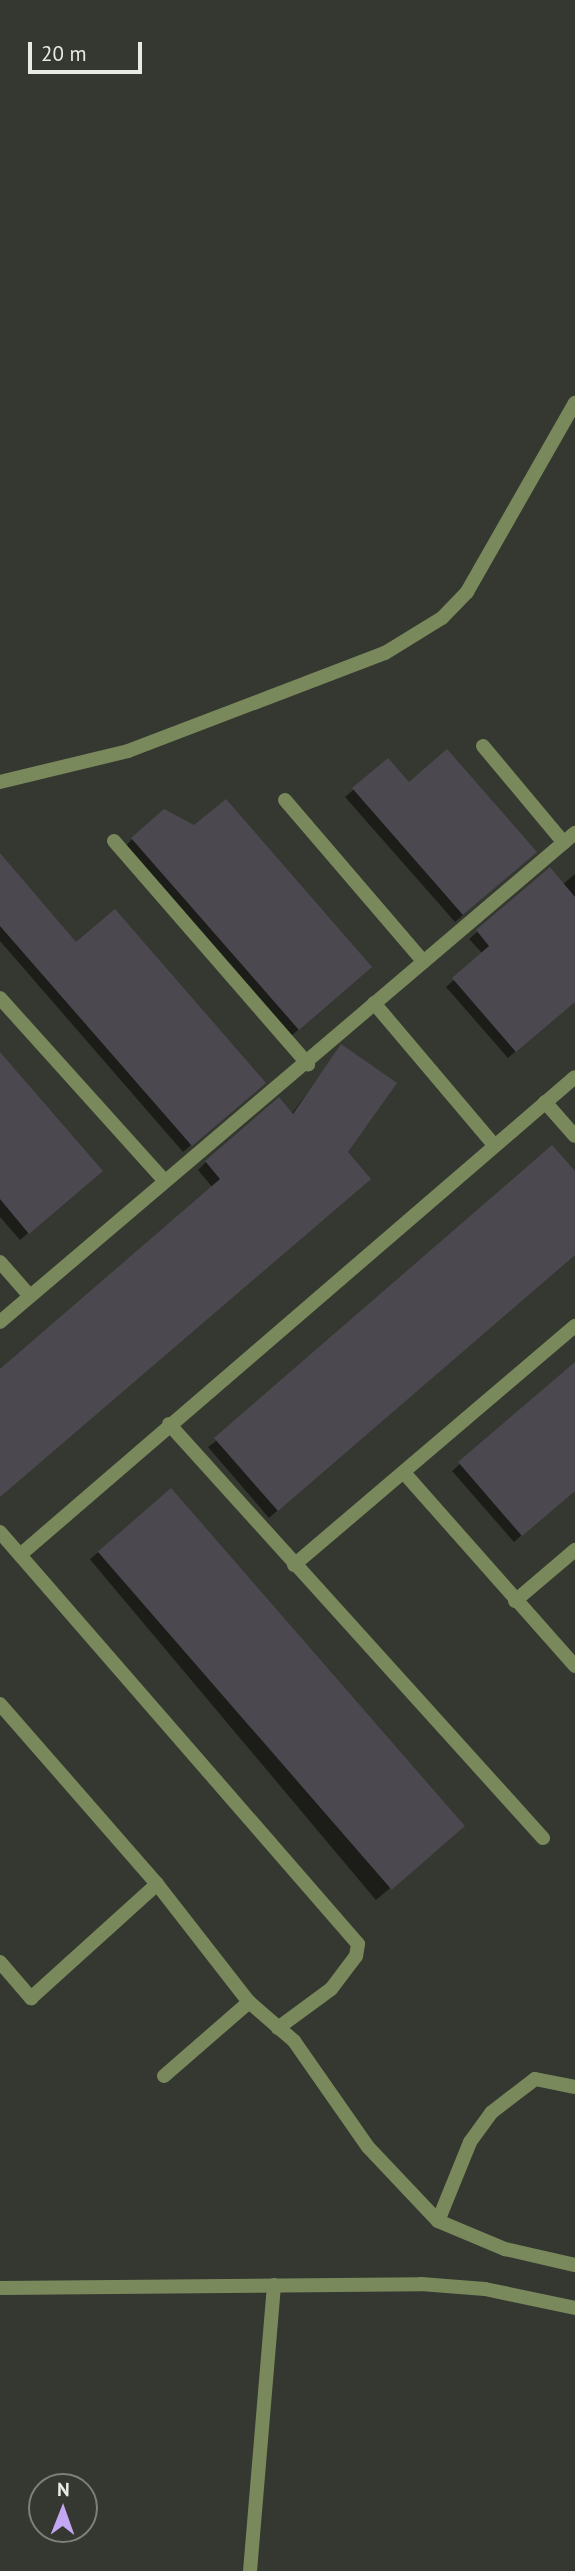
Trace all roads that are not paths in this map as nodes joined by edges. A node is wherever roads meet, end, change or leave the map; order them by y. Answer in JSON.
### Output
{"nodes":[{"id":1,"x":575,"y":403,"type":"edge"},
{"id":2,"x":483,"y":746,"type":"dead end"},
{"id":3,"x":0,"y":782,"type":"edge"},
{"id":4,"x":285,"y":800,"type":"dead end"},
{"id":5,"x":569,"y":838,"type":"edge"},
{"id":6,"x":114,"y":841,"type":"dead end"},
{"id":7,"x":424,"y":962,"type":"junction"},
{"id":8,"x":0,"y":998,"type":"edge"},
{"id":9,"x":374,"y":1003,"type":"junction"},
{"id":10,"x":308,"y":1064,"type":"junction"},
{"id":11,"x":575,"y":1077,"type":"edge"},
{"id":12,"x":545,"y":1102,"type":"junction"},
{"id":13,"x":575,"y":1136,"type":"edge"},
{"id":14,"x":493,"y":1144,"type":"junction"},
{"id":15,"x":163,"y":1180,"type":"junction"},
{"id":16,"x":0,"y":1262,"type":"edge"},
{"id":17,"x":29,"y":1295,"type":"junction"},
{"id":18,"x":0,"y":1322,"type":"edge"},
{"id":19,"x":575,"y":1326,"type":"edge"},
{"id":20,"x":169,"y":1424,"type":"junction"},
{"id":21,"x":406,"y":1475,"type":"junction"},
{"id":22,"x":0,"y":1532,"type":"edge"},
{"id":23,"x":575,"y":1550,"type":"edge"},
{"id":24,"x":20,"y":1555,"type":"junction"},
{"id":25,"x":294,"y":1565,"type":"junction"},
{"id":26,"x":515,"y":1601,"type":"junction"},
{"id":27,"x":575,"y":1666,"type":"edge"},
{"id":28,"x":0,"y":1704,"type":"edge"},
{"id":29,"x":543,"y":1838,"type":"dead end"},
{"id":30,"x":157,"y":1884,"type":"junction"},
{"id":31,"x":0,"y":1962,"type":"edge"},
{"id":32,"x":249,"y":2001,"type":"junction"},
{"id":33,"x":278,"y":2028,"type":"junction"},
{"id":34,"x":164,"y":2076,"type":"dead end"},
{"id":35,"x":575,"y":2087,"type":"edge"},
{"id":36,"x":438,"y":2221,"type":"junction"},
{"id":37,"x":575,"y":2265,"type":"edge"},
{"id":38,"x":274,"y":2285,"type":"junction"},
{"id":39,"x":0,"y":2288,"type":"edge"},
{"id":40,"x":575,"y":2308,"type":"edge"},
{"id":41,"x":250,"y":2571,"type":"edge"}],
"edges":[{"from":1,"to":3,"type":"street"},
{"from":2,"to":5,"type":"street"},
{"from":4,"to":7,"type":"street"},
{"from":5,"to":7,"type":"street"},
{"from":6,"to":10,"type":"street"},
{"from":7,"to":9,"type":"street"},
{"from":8,"to":15,"type":"street"},
{"from":9,"to":10,"type":"street"},
{"from":9,"to":14,"type":"street"},
{"from":10,"to":15,"type":"street"},
{"from":11,"to":12,"type":"street"},
{"from":12,"to":13,"type":"street"},
{"from":12,"to":14,"type":"street"},
{"from":14,"to":20,"type":"street"},
{"from":15,"to":17,"type":"street"},
{"from":16,"to":17,"type":"street"},
{"from":17,"to":18,"type":"street"},
{"from":19,"to":21,"type":"street"},
{"from":20,"to":24,"type":"street"},
{"from":20,"to":25,"type":"street"},
{"from":21,"to":25,"type":"street"},
{"from":21,"to":26,"type":"street"},
{"from":22,"to":24,"type":"street"},
{"from":23,"to":26,"type":"street"},
{"from":24,"to":33,"type":"street"},
{"from":25,"to":29,"type":"street"},
{"from":26,"to":27,"type":"street"},
{"from":28,"to":30,"type":"street"},
{"from":30,"to":31,"type":"street"},
{"from":30,"to":32,"type":"street"},
{"from":32,"to":33,"type":"street"},
{"from":32,"to":34,"type":"street"},
{"from":33,"to":36,"type":"street"},
{"from":35,"to":36,"type":"street"},
{"from":36,"to":37,"type":"street"},
{"from":38,"to":39,"type":"street"},
{"from":38,"to":40,"type":"street"},
{"from":38,"to":41,"type":"street"}]}
